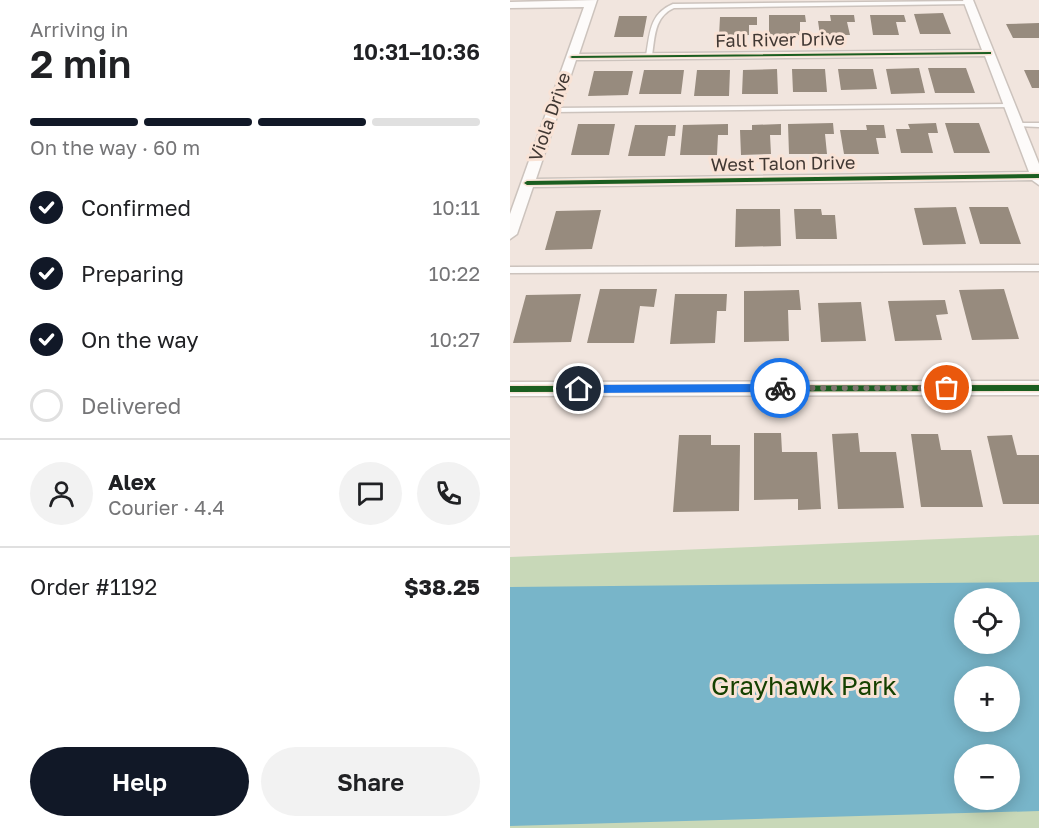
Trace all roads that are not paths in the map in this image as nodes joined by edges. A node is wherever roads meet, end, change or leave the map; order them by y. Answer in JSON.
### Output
{"nodes":[{"id":1,"x":969,"y":1,"type":"edge"},
{"id":2,"x":591,"y":2,"type":"edge"},
{"id":3,"x":510,"y":5,"type":"edge"},
{"id":4,"x":989,"y":53,"type":"junction"},
{"id":5,"x":649,"y":56,"type":"junction"},
{"id":6,"x":572,"y":57,"type":"junction"},
{"id":7,"x":1010,"y":106,"type":"junction"},
{"id":8,"x":553,"y":110,"type":"junction"},
{"id":9,"x":1018,"y":125,"type":"junction"},
{"id":10,"x":1039,"y":125,"type":"edge"},
{"id":11,"x":1038,"y":177,"type":"edge"},
{"id":12,"x":527,"y":183,"type":"junction"},
{"id":13,"x":510,"y":234,"type":"edge"},
{"id":14,"x":1039,"y":268,"type":"edge"},
{"id":15,"x":510,"y":270,"type":"edge"},
{"id":16,"x":1039,"y":388,"type":"edge"},
{"id":17,"x":510,"y":389,"type":"edge"}],
"edges":[{"from":1,"to":4,"type":"street"},
{"from":1,"to":5,"type":"lane"},
{"from":2,"to":3,"type":"street"},
{"from":2,"to":6,"type":"street","name":"Viola Drive"},
{"from":4,"to":5,"type":"street","name":"Fall River Drive"},
{"from":4,"to":7,"type":"street"},
{"from":5,"to":6,"type":"street","name":"Fall River Drive"},
{"from":6,"to":8,"type":"street","name":"Viola Drive"},
{"from":7,"to":8,"type":"lane"},
{"from":7,"to":9,"type":"street"},
{"from":8,"to":12,"type":"street","name":"Viola Drive"},
{"from":9,"to":10,"type":"lane"},
{"from":9,"to":11,"type":"street"},
{"from":11,"to":12,"type":"street","name":"West Talon Drive"},
{"from":12,"to":13,"type":"street","name":"Viola Drive"},
{"from":14,"to":15,"type":"lane"},
{"from":16,"to":17,"type":"street"}]}
